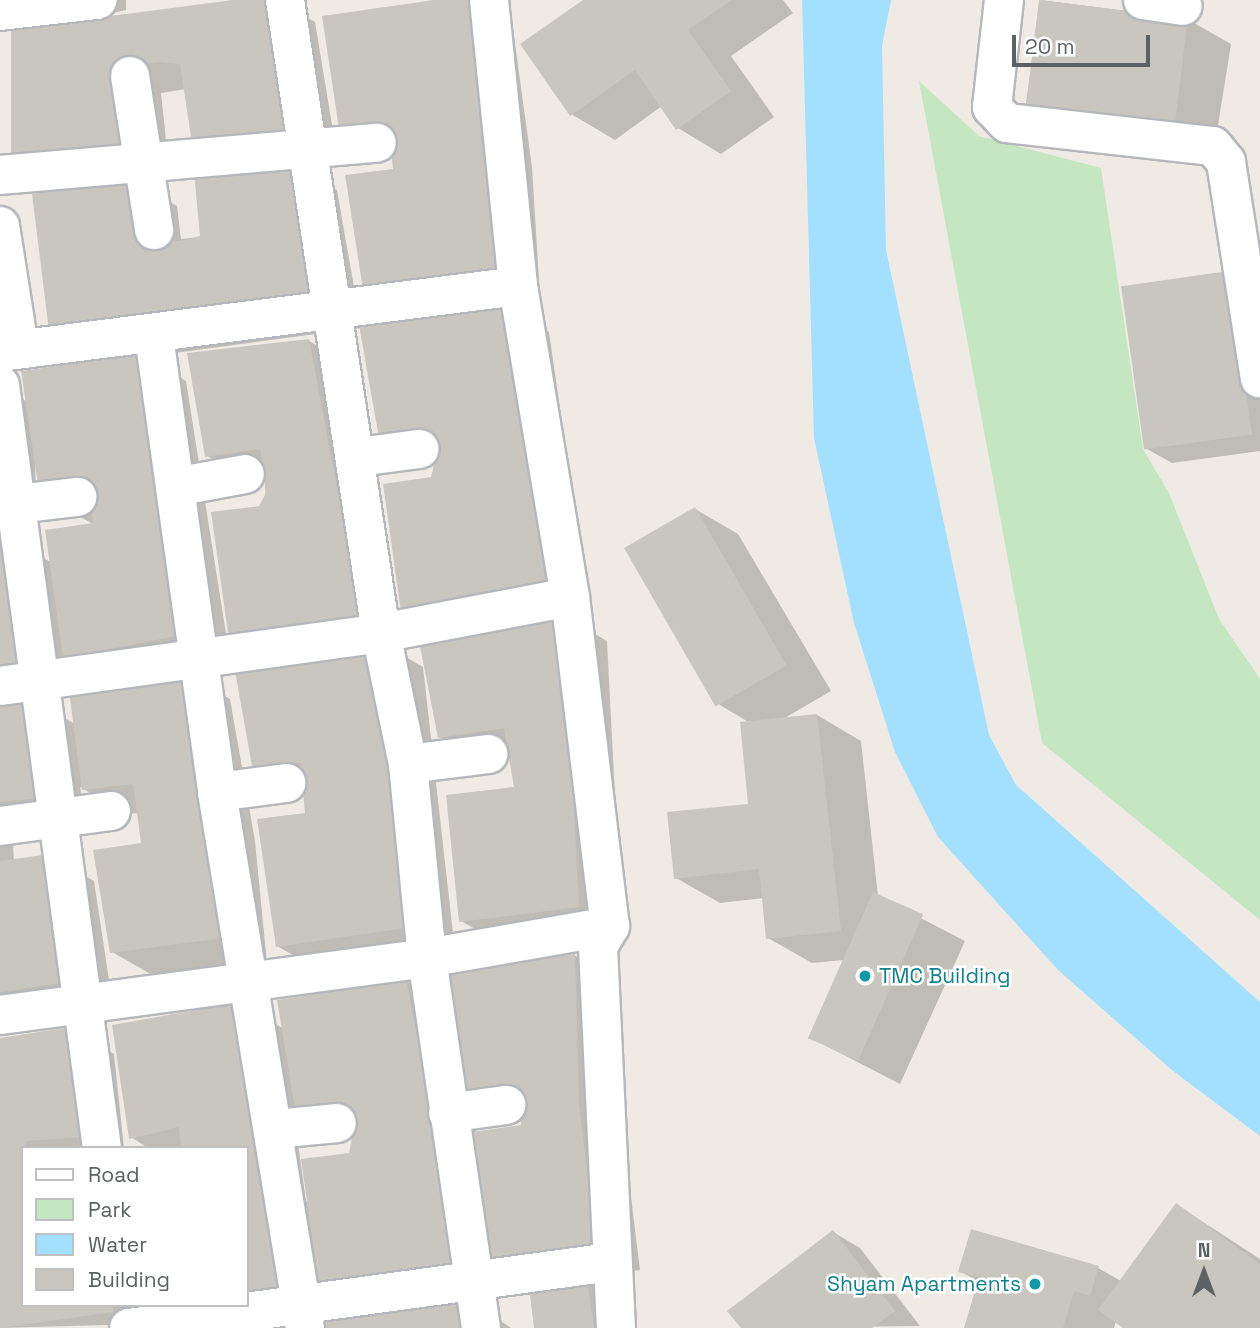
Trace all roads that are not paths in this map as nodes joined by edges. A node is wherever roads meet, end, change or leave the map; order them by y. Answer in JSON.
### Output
{"nodes":[{"id":1,"x":97,"y":0,"type":"edge"},
{"id":2,"x":285,"y":0,"type":"edge"},
{"id":3,"x":489,"y":0,"type":"edge"},
{"id":4,"x":1004,"y":0,"type":"edge"},
{"id":5,"x":1143,"y":0,"type":"edge"},
{"id":6,"x":1182,"y":6,"type":"dead end"},
{"id":7,"x":0,"y":11,"type":"edge"},
{"id":8,"x":130,"y":76,"type":"dead end"},
{"id":9,"x":377,"y":143,"type":"dead end"},
{"id":10,"x":309,"y":144,"type":"junction"},
{"id":11,"x":143,"y":160,"type":"junction"},
{"id":12,"x":0,"y":175,"type":"edge"},
{"id":13,"x":0,"y":226,"type":"edge"},
{"id":14,"x":154,"y":230,"type":"dead end"},
{"id":15,"x":518,"y":286,"type":"junction"},
{"id":16,"x":333,"y":310,"type":"junction"},
{"id":17,"x":154,"y":336,"type":"junction"},
{"id":18,"x":9,"y":350,"type":"edge"},
{"id":19,"x":1260,"y":378,"type":"edge"},
{"id":20,"x":0,"y":385,"type":"edge"},
{"id":21,"x":419,"y":449,"type":"dead end"},
{"id":22,"x":359,"y":457,"type":"junction"},
{"id":23,"x":245,"y":474,"type":"dead end"},
{"id":24,"x":175,"y":486,"type":"junction"},
{"id":25,"x":77,"y":497,"type":"dead end"},
{"id":26,"x":7,"y":506,"type":"edge"},
{"id":27,"x":570,"y":597,"type":"junction"},
{"id":28,"x":381,"y":633,"type":"junction"},
{"id":29,"x":200,"y":657,"type":"junction"},
{"id":30,"x":18,"y":683,"type":"edge"},
{"id":31,"x":488,"y":754,"type":"dead end"},
{"id":32,"x":408,"y":764,"type":"junction"},
{"id":33,"x":286,"y":783,"type":"dead end"},
{"id":34,"x":217,"y":792,"type":"junction"},
{"id":35,"x":111,"y":811,"type":"dead end"},
{"id":36,"x":53,"y":817,"type":"junction"},
{"id":37,"x":0,"y":826,"type":"edge"},
{"id":38,"x":610,"y":926,"type":"junction"},
{"id":39,"x":427,"y":958,"type":"junction"},
{"id":40,"x":247,"y":983,"type":"junction"},
{"id":41,"x":82,"y":1002,"type":"junction"},
{"id":42,"x":0,"y":1015,"type":"edge"},
{"id":43,"x":506,"y":1105,"type":"dead end"},
{"id":44,"x":448,"y":1112,"type":"junction"},
{"id":45,"x":337,"y":1123,"type":"dead end"},
{"id":46,"x":275,"y":1129,"type":"junction"},
{"id":47,"x":102,"y":1146,"type":"edge"},
{"id":48,"x":610,"y":1262,"type":"junction"},
{"id":49,"x":472,"y":1283,"type":"junction"},
{"id":50,"x":125,"y":1307,"type":"edge"},
{"id":51,"x":302,"y":1315,"type":"edge"},
{"id":52,"x":128,"y":1328,"type":"edge"},
{"id":53,"x":481,"y":1328,"type":"edge"},
{"id":54,"x":616,"y":1328,"type":"edge"}],
"edges":[{"from":1,"to":7,"type":"street"},
{"from":2,"to":10,"type":"street"},
{"from":3,"to":15,"type":"street"},
{"from":4,"to":19,"type":"street"},
{"from":5,"to":6,"type":"street"},
{"from":8,"to":11,"type":"street"},
{"from":9,"to":10,"type":"street"},
{"from":10,"to":11,"type":"street"},
{"from":10,"to":16,"type":"street"},
{"from":11,"to":12,"type":"street"},
{"from":11,"to":14,"type":"street"},
{"from":13,"to":18,"type":"street"},
{"from":15,"to":16,"type":"street"},
{"from":15,"to":27,"type":"street"},
{"from":16,"to":17,"type":"street"},
{"from":16,"to":22,"type":"street"},
{"from":17,"to":18,"type":"street"},
{"from":17,"to":24,"type":"street"},
{"from":20,"to":26,"type":"street"},
{"from":21,"to":22,"type":"street"},
{"from":22,"to":28,"type":"street"},
{"from":23,"to":24,"type":"street"},
{"from":24,"to":29,"type":"street"},
{"from":25,"to":26,"type":"street"},
{"from":26,"to":30,"type":"street"},
{"from":27,"to":28,"type":"street"},
{"from":27,"to":38,"type":"street"},
{"from":28,"to":29,"type":"street"},
{"from":28,"to":32,"type":"street"},
{"from":29,"to":30,"type":"street"},
{"from":29,"to":34,"type":"street"},
{"from":30,"to":36,"type":"street"},
{"from":31,"to":32,"type":"street"},
{"from":32,"to":39,"type":"street"},
{"from":33,"to":34,"type":"street"},
{"from":34,"to":40,"type":"street"},
{"from":35,"to":36,"type":"street"},
{"from":36,"to":37,"type":"street"},
{"from":36,"to":41,"type":"street"},
{"from":38,"to":39,"type":"street"},
{"from":38,"to":48,"type":"street"},
{"from":39,"to":40,"type":"street"},
{"from":39,"to":44,"type":"street"},
{"from":40,"to":41,"type":"street"},
{"from":40,"to":46,"type":"street"},
{"from":41,"to":42,"type":"street"},
{"from":41,"to":47,"type":"street"},
{"from":43,"to":44,"type":"street"},
{"from":44,"to":49,"type":"street"},
{"from":45,"to":46,"type":"street"},
{"from":46,"to":51,"type":"street"},
{"from":48,"to":49,"type":"street"},
{"from":48,"to":54,"type":"street"},
{"from":49,"to":51,"type":"street"},
{"from":49,"to":53,"type":"street"},
{"from":50,"to":52,"type":"street"},
{"from":51,"to":52,"type":"street"}]}
